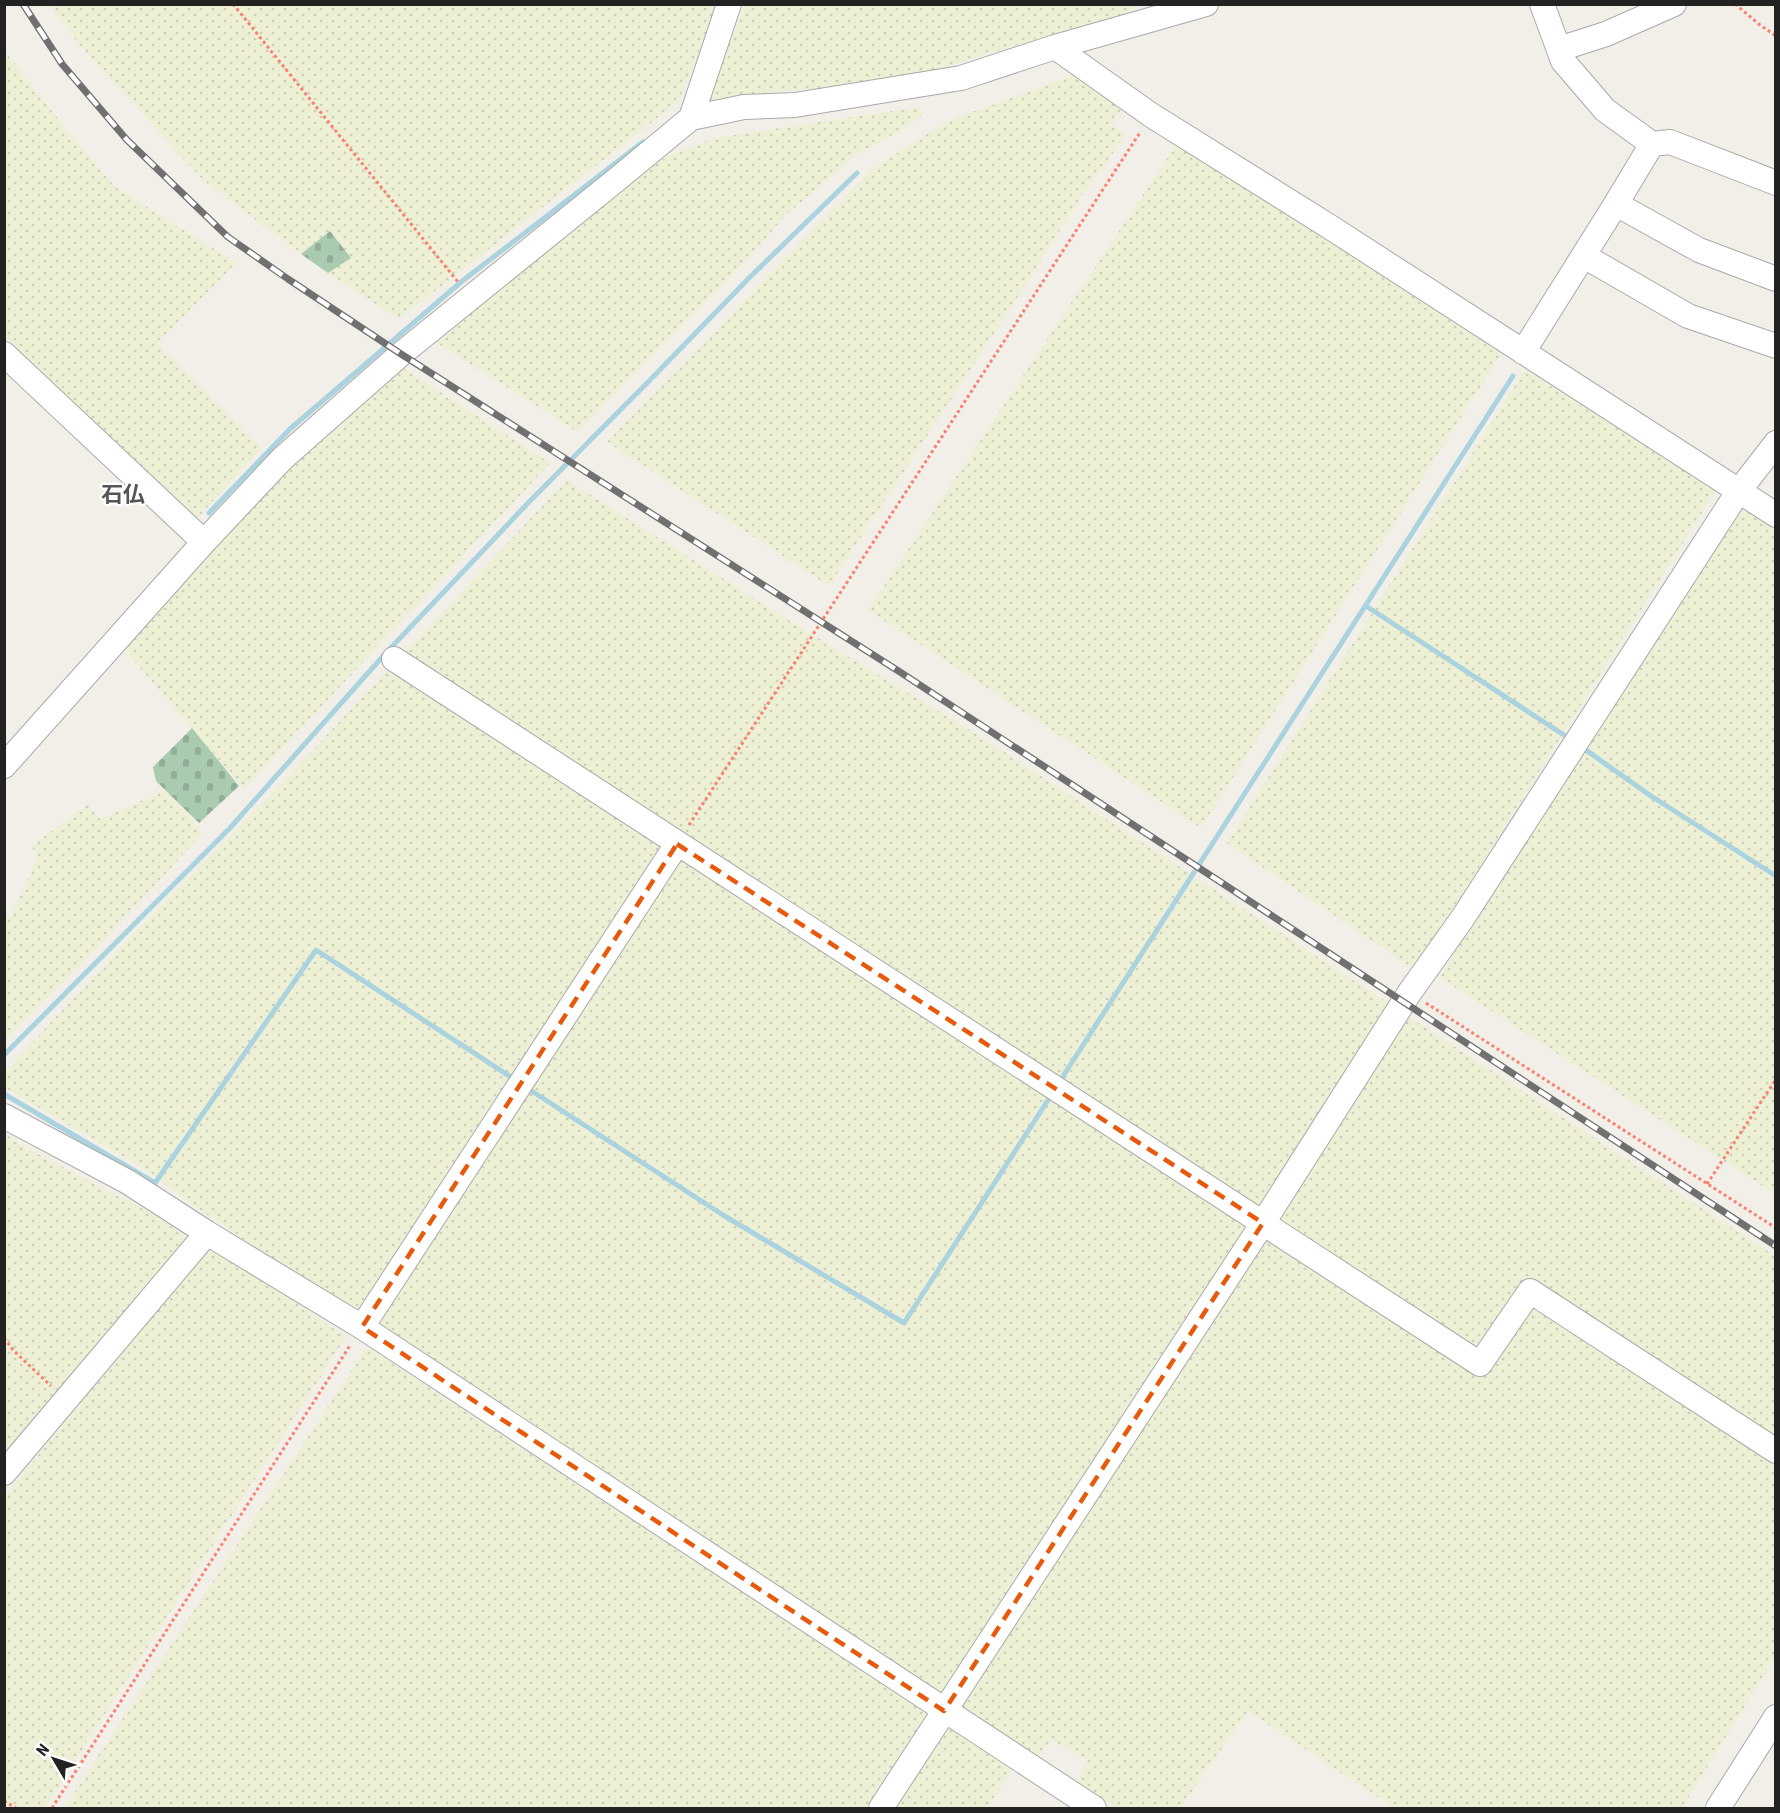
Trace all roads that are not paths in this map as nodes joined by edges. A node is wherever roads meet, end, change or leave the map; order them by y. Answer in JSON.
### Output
{"nodes":[{"id":1,"x":729,"y":4,"type":"edge"},
{"id":2,"x":1542,"y":4,"type":"edge"},
{"id":3,"x":1674,"y":4,"type":"edge"},
{"id":4,"x":1200,"y":5,"type":"edge"},
{"id":5,"x":1055,"y":47,"type":"junction"},
{"id":6,"x":1559,"y":49,"type":"junction"},
{"id":7,"x":691,"y":118,"type":"junction"},
{"id":8,"x":1652,"y":144,"type":"junction"},
{"id":9,"x":1776,"y":183,"type":"edge"},
{"id":10,"x":1616,"y":204,"type":"junction"},
{"id":11,"x":1584,"y":256,"type":"junction"},
{"id":12,"x":1776,"y":279,"type":"edge"},
{"id":13,"x":1776,"y":346,"type":"edge"},
{"id":14,"x":1523,"y":352,"type":"junction"},
{"id":15,"x":4,"y":354,"type":"edge"},
{"id":16,"x":1776,"y":443,"type":"edge"},
{"id":17,"x":1738,"y":492,"type":"junction"},
{"id":18,"x":1776,"y":515,"type":"edge"},
{"id":19,"x":204,"y":542,"type":"junction"},
{"id":20,"x":394,"y":659,"type":"dead end"},
{"id":21,"x":4,"y":766,"type":"edge"},
{"id":22,"x":677,"y":844,"type":"junction"},
{"id":23,"x":4,"y":1116,"type":"edge"},
{"id":24,"x":1263,"y":1223,"type":"junction"},
{"id":25,"x":207,"y":1233,"type":"junction"},
{"id":26,"x":362,"y":1327,"type":"junction"},
{"id":27,"x":1776,"y":1451,"type":"edge"},
{"id":28,"x":4,"y":1473,"type":"edge"},
{"id":29,"x":944,"y":1711,"type":"junction"},
{"id":30,"x":1776,"y":1717,"type":"edge"},
{"id":31,"x":881,"y":1809,"type":"edge"},
{"id":32,"x":1094,"y":1809,"type":"edge"},
{"id":33,"x":1718,"y":1809,"type":"edge"}],
"edges":[{"from":1,"to":7,"type":"street"},
{"from":2,"to":6,"type":"street"},
{"from":3,"to":6,"type":"street"},
{"from":4,"to":5,"type":"street"},
{"from":5,"to":7,"type":"street"},
{"from":5,"to":14,"type":"street"},
{"from":6,"to":8,"type":"street"},
{"from":7,"to":19,"type":"street"},
{"from":8,"to":9,"type":"street"},
{"from":8,"to":10,"type":"street"},
{"from":10,"to":11,"type":"street"},
{"from":10,"to":12,"type":"street"},
{"from":11,"to":13,"type":"street"},
{"from":11,"to":14,"type":"street"},
{"from":14,"to":17,"type":"street"},
{"from":15,"to":19,"type":"street"},
{"from":16,"to":17,"type":"street"},
{"from":17,"to":18,"type":"street"},
{"from":17,"to":24,"type":"street"},
{"from":19,"to":21,"type":"street"},
{"from":20,"to":22,"type":"street"},
{"from":22,"to":24,"type":"street"},
{"from":22,"to":26,"type":"street"},
{"from":23,"to":25,"type":"street"},
{"from":24,"to":27,"type":"street"},
{"from":24,"to":29,"type":"street"},
{"from":25,"to":26,"type":"street"},
{"from":25,"to":28,"type":"street"},
{"from":26,"to":29,"type":"street"},
{"from":29,"to":31,"type":"street"},
{"from":29,"to":32,"type":"street"},
{"from":30,"to":33,"type":"street"}]}
